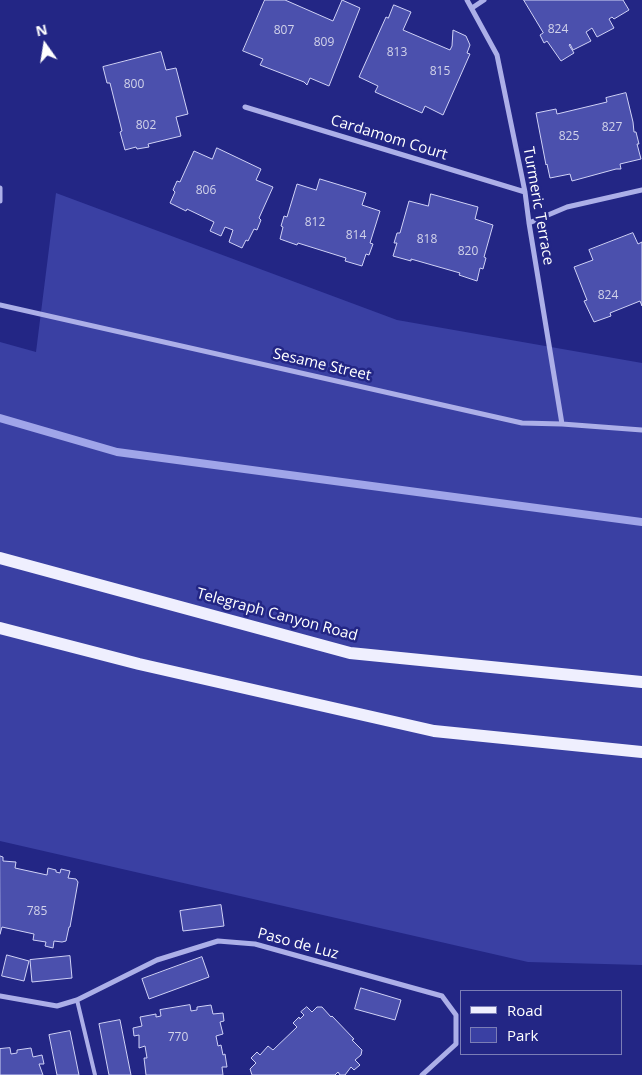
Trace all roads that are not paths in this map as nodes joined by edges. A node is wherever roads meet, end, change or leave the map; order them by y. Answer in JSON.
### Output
{"nodes":[{"id":1,"x":467,"y":0,"type":"edge"},
{"id":2,"x":484,"y":0,"type":"edge"},
{"id":3,"x":472,"y":8,"type":"junction"},
{"id":4,"x":245,"y":107,"type":"dead end"},
{"id":5,"x":0,"y":188,"type":"edge"},
{"id":6,"x":642,"y":190,"type":"edge"},
{"id":7,"x":525,"y":192,"type":"junction"},
{"id":8,"x":0,"y":201,"type":"edge"},
{"id":9,"x":529,"y":222,"type":"junction"},
{"id":10,"x":0,"y":305,"type":"edge"},
{"id":11,"x":562,"y":424,"type":"junction"},
{"id":12,"x":642,"y":430,"type":"edge"},
{"id":13,"x":0,"y":558,"type":"edge"},
{"id":14,"x":0,"y":628,"type":"edge"},
{"id":15,"x":642,"y":682,"type":"edge"},
{"id":16,"x":642,"y":752,"type":"edge"},
{"id":17,"x":0,"y":996,"type":"edge"},
{"id":18,"x":78,"y":1000,"type":"junction"},
{"id":19,"x":96,"y":1075,"type":"edge"},
{"id":20,"x":422,"y":1075,"type":"edge"}],
"edges":[{"from":1,"to":3,"type":"street","name":"Turmeric Terrace"},
{"from":2,"to":3,"type":"street"},
{"from":3,"to":7,"type":"street","name":"Turmeric Terrace"},
{"from":4,"to":7,"type":"street","name":"Cardamom Court"},
{"from":5,"to":8,"type":"street"},
{"from":6,"to":9,"type":"street"},
{"from":7,"to":9,"type":"street","name":"Turmeric Terrace"},
{"from":9,"to":11,"type":"street","name":"Turmeric Terrace"},
{"from":10,"to":11,"type":"street","name":"Sesame Street"},
{"from":11,"to":12,"type":"street","name":"Sesame Street"},
{"from":13,"to":15,"type":"main road","name":"Telegraph Canyon Road"},
{"from":14,"to":16,"type":"main road"},
{"from":17,"to":18,"type":"street","name":"Paso de Luz"},
{"from":18,"to":19,"type":"lane"},
{"from":18,"to":20,"type":"street","name":"Paso de Luz"}]}
